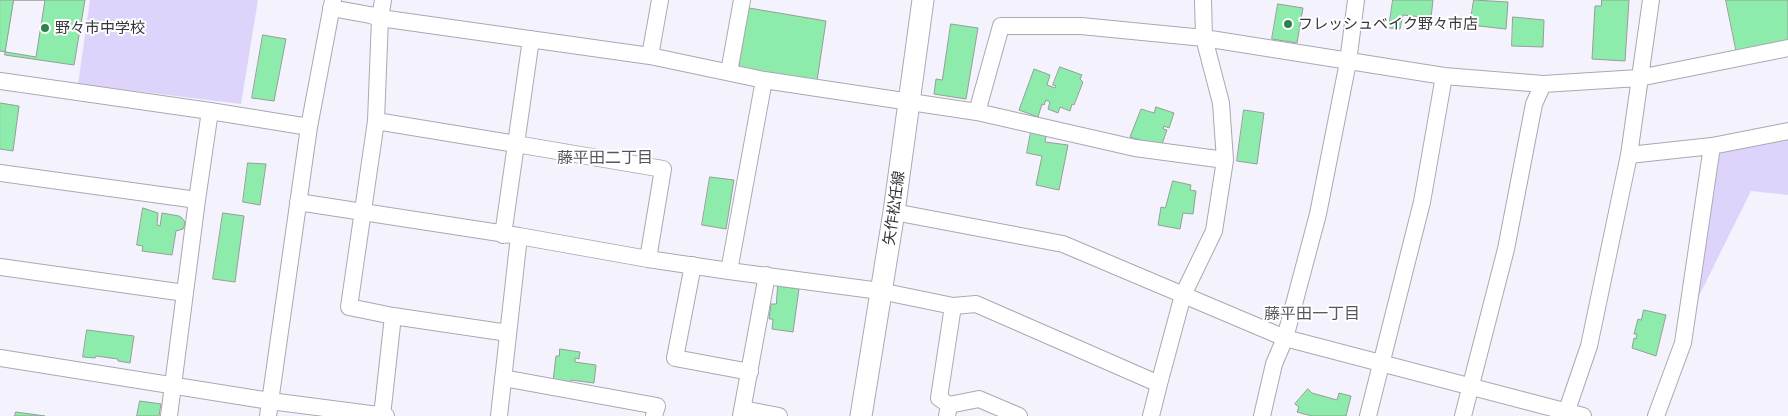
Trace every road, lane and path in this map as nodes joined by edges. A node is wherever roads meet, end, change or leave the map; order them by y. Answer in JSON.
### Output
{"nodes":[{"id":1,"x":383,"y":0,"type":"edge"},
{"id":2,"x":660,"y":0,"type":"edge"},
{"id":3,"x":742,"y":0,"type":"edge"},
{"id":4,"x":923,"y":0,"type":"edge"},
{"id":5,"x":1203,"y":0,"type":"edge"},
{"id":6,"x":1356,"y":0,"type":"edge"},
{"id":7,"x":1651,"y":0,"type":"edge"},
{"id":8,"x":332,"y":4,"type":"edge"},
{"id":9,"x":380,"y":18,"type":"junction"},
{"id":10,"x":1204,"y":38,"type":"junction"},
{"id":11,"x":531,"y":39,"type":"junction"},
{"id":12,"x":1788,"y":48,"type":"edge"},
{"id":13,"x":650,"y":56,"type":"junction"},
{"id":14,"x":1348,"y":62,"type":"junction"},
{"id":15,"x":729,"y":72,"type":"junction"},
{"id":16,"x":1444,"y":76,"type":"junction"},
{"id":17,"x":1639,"y":78,"type":"junction"},
{"id":18,"x":764,"y":80,"type":"junction"},
{"id":19,"x":0,"y":81,"type":"edge"},
{"id":20,"x":1543,"y":84,"type":"junction"},
{"id":21,"x":908,"y":102,"type":"junction"},
{"id":22,"x":210,"y":111,"type":"junction"},
{"id":23,"x":977,"y":112,"type":"junction"},
{"id":24,"x":376,"y":121,"type":"junction"},
{"id":25,"x":308,"y":126,"type":"junction"},
{"id":26,"x":1788,"y":131,"type":"edge"},
{"id":27,"x":516,"y":144,"type":"junction"},
{"id":28,"x":1712,"y":146,"type":"junction"},
{"id":29,"x":1629,"y":155,"type":"junction"},
{"id":30,"x":1225,"y":160,"type":"junction"},
{"id":31,"x":0,"y":173,"type":"edge"},
{"id":32,"x":197,"y":200,"type":"junction"},
{"id":33,"x":298,"y":202,"type":"junction"},
{"id":34,"x":362,"y":212,"type":"junction"},
{"id":35,"x":894,"y":212,"type":"junction"},
{"id":36,"x":511,"y":235,"type":"junction"},
{"id":37,"x":648,"y":259,"type":"junction"},
{"id":38,"x":693,"y":265,"type":"junction"},
{"id":39,"x":0,"y":267,"type":"edge"},
{"id":40,"x":729,"y":270,"type":"junction"},
{"id":41,"x":767,"y":275,"type":"junction"},
{"id":42,"x":880,"y":291,"type":"junction"},
{"id":43,"x":185,"y":293,"type":"junction"},
{"id":44,"x":1183,"y":295,"type":"junction"},
{"id":45,"x":953,"y":306,"type":"junction"},
{"id":46,"x":393,"y":316,"type":"junction"},
{"id":47,"x":508,"y":333,"type":"junction"},
{"id":48,"x":1285,"y":338,"type":"junction"},
{"id":49,"x":0,"y":358,"type":"edge"},
{"id":50,"x":1382,"y":364,"type":"junction"},
{"id":51,"x":750,"y":372,"type":"junction"},
{"id":52,"x":503,"y":378,"type":"junction"},
{"id":53,"x":1159,"y":384,"type":"junction"},
{"id":54,"x":174,"y":386,"type":"junction"},
{"id":55,"x":1470,"y":387,"type":"junction"},
{"id":56,"x":269,"y":408,"type":"edge"},
{"id":57,"x":948,"y":411,"type":"edge"},
{"id":58,"x":742,"y":412,"type":"edge"},
{"id":59,"x":1572,"y":414,"type":"edge"},
{"id":60,"x":169,"y":416,"type":"edge"},
{"id":61,"x":383,"y":416,"type":"edge"},
{"id":62,"x":499,"y":416,"type":"edge"},
{"id":63,"x":654,"y":416,"type":"edge"},
{"id":64,"x":779,"y":416,"type":"edge"},
{"id":65,"x":861,"y":416,"type":"edge"},
{"id":66,"x":1019,"y":416,"type":"edge"},
{"id":67,"x":1151,"y":416,"type":"edge"},
{"id":68,"x":1262,"y":416,"type":"edge"},
{"id":69,"x":1368,"y":416,"type":"edge"},
{"id":70,"x":1463,"y":416,"type":"edge"},
{"id":71,"x":1656,"y":416,"type":"edge"}],
"edges":[{"from":1,"to":9,"type":"street"},
{"from":2,"to":13,"type":"street"},
{"from":3,"to":15,"type":"street"},
{"from":4,"to":21,"type":"main road","name":"矢作松任線"},
{"from":5,"to":10,"type":"street"},
{"from":6,"to":14,"type":"street"},
{"from":7,"to":17,"type":"street"},
{"from":8,"to":9,"type":"street"},
{"from":8,"to":25,"type":"street"},
{"from":9,"to":11,"type":"street"},
{"from":9,"to":24,"type":"street"},
{"from":10,"to":14,"type":"street"},
{"from":10,"to":23,"type":"street"},
{"from":10,"to":30,"type":"street"},
{"from":11,"to":13,"type":"street"},
{"from":11,"to":27,"type":"street"},
{"from":12,"to":17,"type":"street"},
{"from":13,"to":15,"type":"street"},
{"from":14,"to":16,"type":"street"},
{"from":14,"to":48,"type":"street"},
{"from":15,"to":18,"type":"street"},
{"from":16,"to":20,"type":"street"},
{"from":16,"to":50,"type":"street"},
{"from":17,"to":20,"type":"street"},
{"from":17,"to":29,"type":"street"},
{"from":18,"to":21,"type":"street"},
{"from":18,"to":40,"type":"street"},
{"from":19,"to":22,"type":"street"},
{"from":20,"to":55,"type":"street"},
{"from":21,"to":23,"type":"street"},
{"from":21,"to":35,"type":"main road","name":"矢作松任線"},
{"from":22,"to":25,"type":"street"},
{"from":22,"to":32,"type":"street"},
{"from":23,"to":30,"type":"street"},
{"from":24,"to":27,"type":"street"},
{"from":24,"to":34,"type":"street"},
{"from":25,"to":33,"type":"street"},
{"from":26,"to":28,"type":"street"},
{"from":27,"to":36,"type":"street"},
{"from":27,"to":37,"type":"street"},
{"from":28,"to":29,"type":"street"},
{"from":28,"to":71,"type":"street"},
{"from":29,"to":59,"type":"street"},
{"from":30,"to":44,"type":"street"},
{"from":31,"to":32,"type":"street"},
{"from":32,"to":43,"type":"street"},
{"from":33,"to":34,"type":"street"},
{"from":33,"to":56,"type":"street"},
{"from":34,"to":36,"type":"street"},
{"from":34,"to":46,"type":"street"},
{"from":35,"to":42,"type":"main road","name":"矢作松任線"},
{"from":35,"to":44,"type":"street"},
{"from":36,"to":37,"type":"street"},
{"from":36,"to":47,"type":"street"},
{"from":37,"to":38,"type":"street"},
{"from":38,"to":40,"type":"street"},
{"from":38,"to":51,"type":"street"},
{"from":39,"to":43,"type":"street"},
{"from":40,"to":41,"type":"street"},
{"from":41,"to":42,"type":"street"},
{"from":41,"to":51,"type":"street"},
{"from":42,"to":45,"type":"street"},
{"from":42,"to":65,"type":"main road","name":"矢作松任線"},
{"from":43,"to":54,"type":"street"},
{"from":44,"to":48,"type":"street"},
{"from":44,"to":53,"type":"street"},
{"from":45,"to":53,"type":"street"},
{"from":45,"to":57,"type":"street"},
{"from":46,"to":47,"type":"street"},
{"from":46,"to":61,"type":"street"},
{"from":47,"to":52,"type":"street"},
{"from":48,"to":50,"type":"street"},
{"from":48,"to":68,"type":"street"},
{"from":49,"to":54,"type":"street"},
{"from":50,"to":55,"type":"street"},
{"from":50,"to":69,"type":"street"},
{"from":51,"to":58,"type":"street"},
{"from":52,"to":62,"type":"street"},
{"from":52,"to":63,"type":"street"},
{"from":53,"to":67,"type":"street"},
{"from":54,"to":56,"type":"street"},
{"from":54,"to":60,"type":"street"},
{"from":55,"to":59,"type":"street"},
{"from":55,"to":70,"type":"street"},
{"from":56,"to":61,"type":"street"},
{"from":57,"to":66,"type":"street"},
{"from":58,"to":64,"type":"street"}]}
